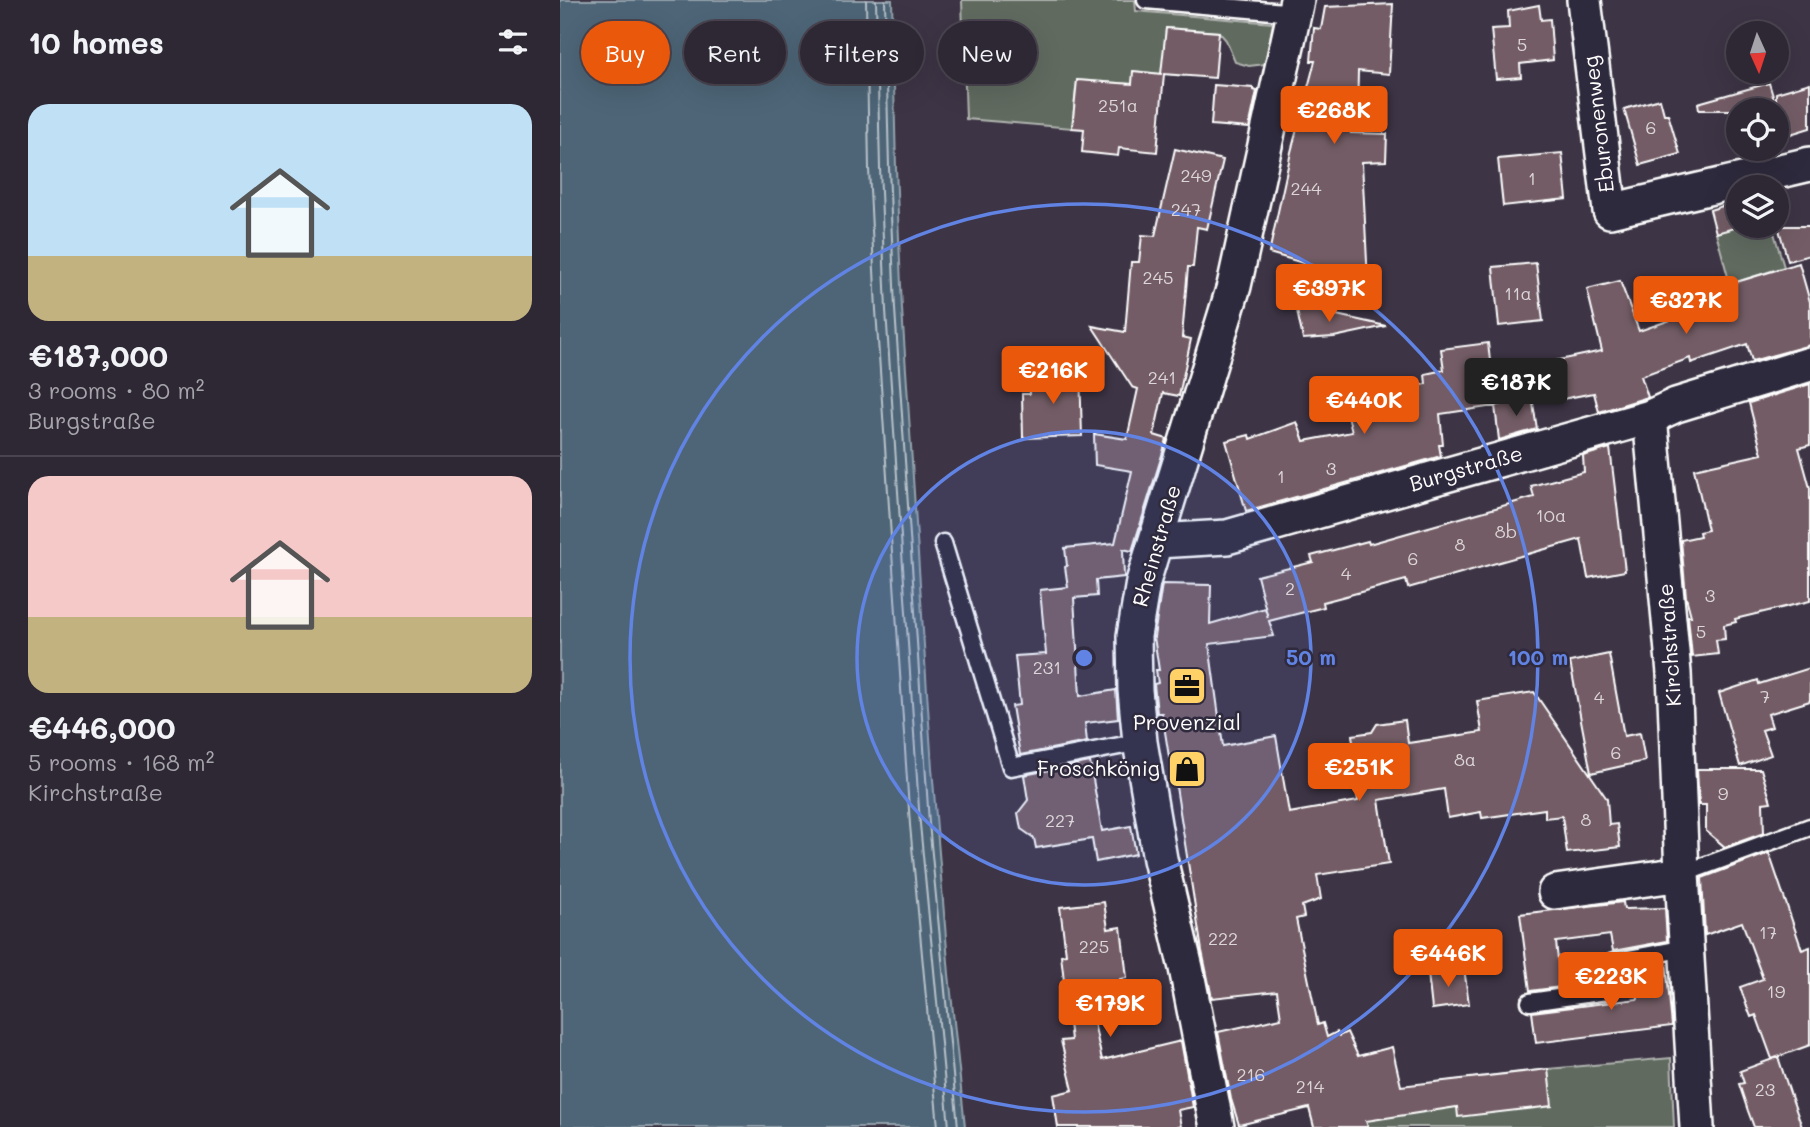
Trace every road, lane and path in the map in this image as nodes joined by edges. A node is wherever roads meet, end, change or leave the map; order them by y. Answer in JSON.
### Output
{"nodes":[{"id":1,"x":1146,"y":0,"type":"edge"},
{"id":2,"x":1584,"y":0,"type":"edge"},
{"id":3,"x":1296,"y":7,"type":"edge"},
{"id":4,"x":1810,"y":164,"type":"edge"},
{"id":5,"x":1810,"y":364,"type":"edge"},
{"id":6,"x":1650,"y":416,"type":"junction"},
{"id":7,"x":1157,"y":541,"type":"junction"},
{"id":8,"x":943,"y":543,"type":"dead end"},
{"id":9,"x":1140,"y":742,"type":"junction"},
{"id":10,"x":1810,"y":827,"type":"edge"},
{"id":11,"x":1682,"y":874,"type":"junction"},
{"id":12,"x":1555,"y":892,"type":"dead end"},
{"id":13,"x":1686,"y":948,"type":"junction"},
{"id":14,"x":1530,"y":1002,"type":"dead end"},
{"id":15,"x":1217,"y":1127,"type":"edge"},
{"id":16,"x":1697,"y":1127,"type":"edge"}],
"edges":[{"from":1,"to":3,"type":"lane","name":"Rheinstraße"},
{"from":2,"to":4,"type":"street","name":"Eburonenweg"},
{"from":3,"to":7,"type":"street","name":"Rheinstraße"},
{"from":5,"to":6,"type":"street","name":"Burgstraße"},
{"from":6,"to":7,"type":"street","name":"Burgstraße"},
{"from":6,"to":11,"type":"street","name":"Kirchstraße"},
{"from":7,"to":9,"type":"street","name":"Rheinstraße"},
{"from":8,"to":9,"type":"lane"},
{"from":9,"to":15,"type":"street","name":"Rheinstraße"},
{"from":10,"to":11,"type":"lane"},
{"from":11,"to":12,"type":"street"},
{"from":11,"to":13,"type":"street","name":"Kirchstraße"},
{"from":13,"to":14,"type":"lane"},
{"from":13,"to":16,"type":"street","name":"Kirchstraße"}]}
